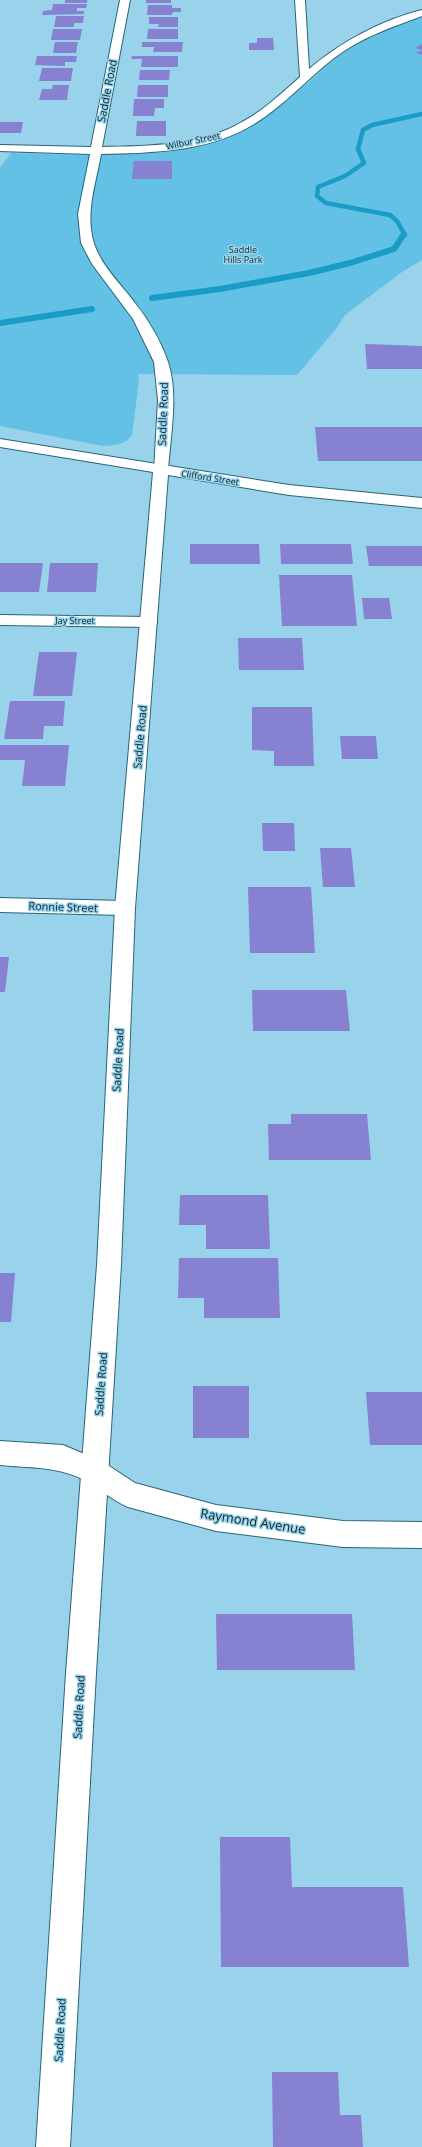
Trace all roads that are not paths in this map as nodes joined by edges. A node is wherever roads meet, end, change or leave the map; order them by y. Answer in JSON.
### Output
{"nodes":[{"id":1,"x":125,"y":0,"type":"edge"},
{"id":2,"x":300,"y":0,"type":"edge"},
{"id":3,"x":422,"y":13,"type":"edge"},
{"id":4,"x":305,"y":77,"type":"junction"},
{"id":5,"x":0,"y":148,"type":"edge"},
{"id":6,"x":96,"y":150,"type":"junction"},
{"id":7,"x":0,"y":443,"type":"edge"},
{"id":8,"x":161,"y":471,"type":"junction"},
{"id":9,"x":422,"y":503,"type":"edge"},
{"id":10,"x":0,"y":620,"type":"edge"},
{"id":11,"x":149,"y":622,"type":"junction"},
{"id":12,"x":0,"y":905,"type":"edge"},
{"id":13,"x":125,"y":908,"type":"junction"},
{"id":14,"x":0,"y":1453,"type":"edge"},
{"id":15,"x":94,"y":1471,"type":"junction"},
{"id":16,"x":422,"y":1535,"type":"edge"},
{"id":17,"x":53,"y":2147,"type":"edge"}],
"edges":[{"from":1,"to":6,"type":"street","name":"Saddle Road"},
{"from":2,"to":4,"type":"street"},
{"from":3,"to":4,"type":"street","name":"Wilbur Street"},
{"from":4,"to":6,"type":"street","name":"Wilbur Street"},
{"from":5,"to":6,"type":"street","name":"Wilbur Street"},
{"from":6,"to":8,"type":"street","name":"Saddle Road"},
{"from":7,"to":8,"type":"street","name":"Clifford Street"},
{"from":8,"to":9,"type":"street","name":"Clifford Street"},
{"from":8,"to":11,"type":"street","name":"Saddle Road"},
{"from":10,"to":11,"type":"street","name":"Jay Street"},
{"from":11,"to":13,"type":"street","name":"Saddle Road"},
{"from":12,"to":13,"type":"street","name":"Ronnie Street"},
{"from":13,"to":15,"type":"street","name":"Saddle Road"},
{"from":14,"to":15,"type":"street","name":"Raymond Avenue"},
{"from":15,"to":16,"type":"street","name":"Raymond Avenue"},
{"from":15,"to":17,"type":"street","name":"Saddle Road"}]}
